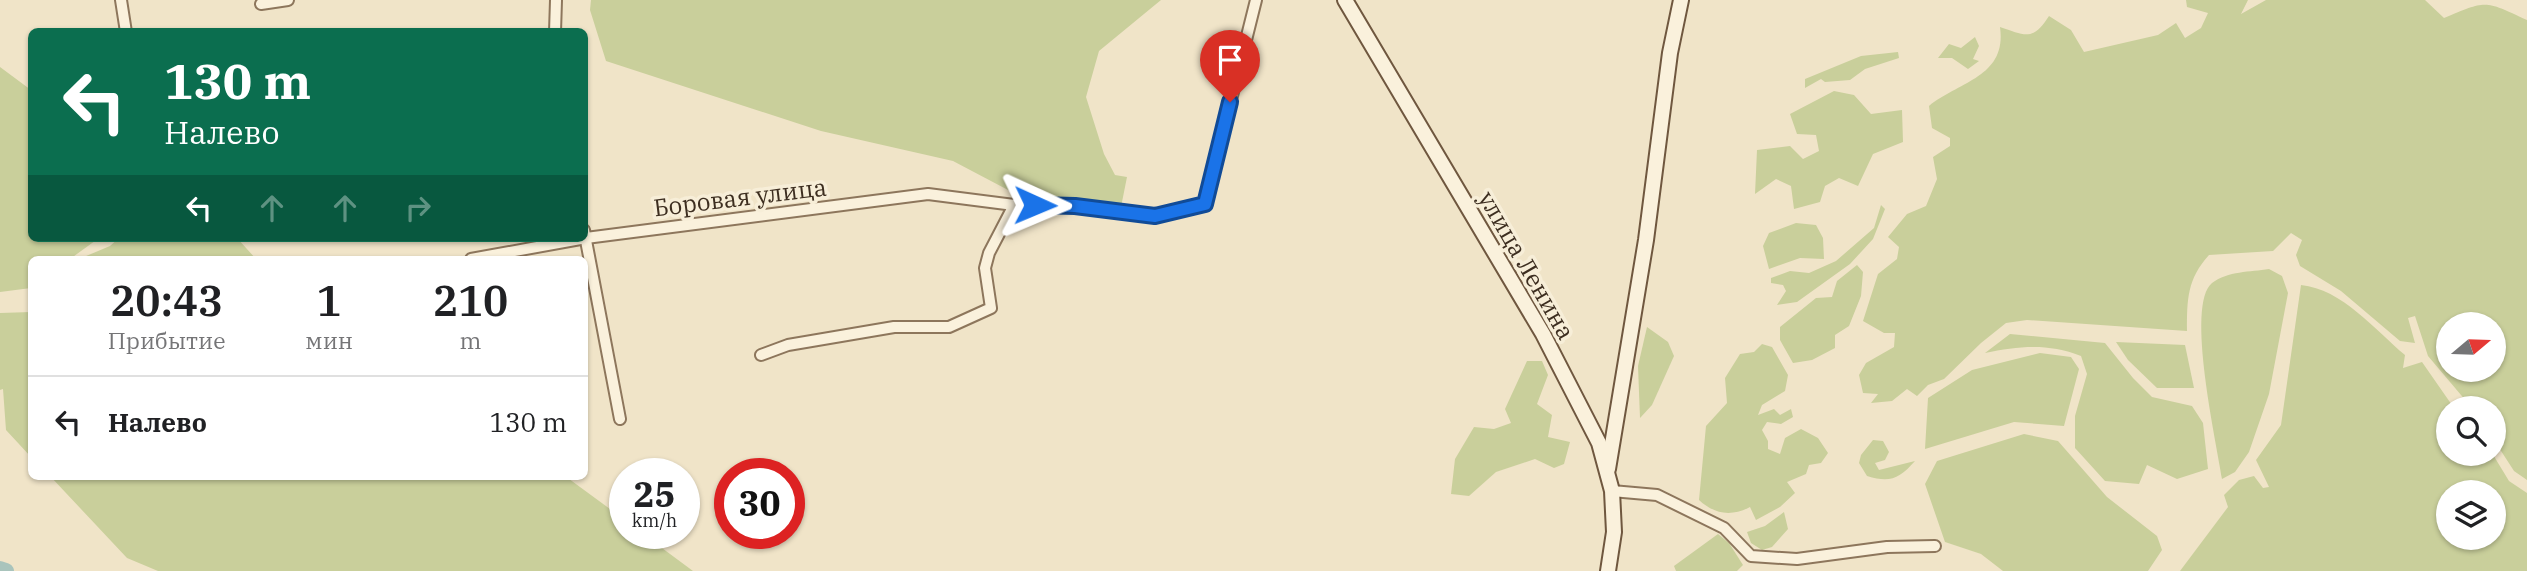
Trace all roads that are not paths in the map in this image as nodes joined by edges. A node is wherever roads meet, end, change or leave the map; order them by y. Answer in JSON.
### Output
{"nodes":[{"id":1,"x":121,"y":0,"type":"edge"},
{"id":2,"x":288,"y":0,"type":"edge"},
{"id":3,"x":556,"y":0,"type":"edge"},
{"id":4,"x":1255,"y":0,"type":"edge"},
{"id":5,"x":1345,"y":0,"type":"edge"},
{"id":6,"x":1681,"y":0,"type":"edge"},
{"id":7,"x":261,"y":4,"type":"dead end"},
{"id":8,"x":125,"y":28,"type":"edge"},
{"id":9,"x":555,"y":28,"type":"edge"},
{"id":10,"x":1014,"y":205,"type":"junction"},
{"id":11,"x":588,"y":234,"type":"edge"},
{"id":12,"x":549,"y":242,"type":"edge"},
{"id":13,"x":587,"y":242,"type":"edge"},
{"id":14,"x":485,"y":256,"type":"edge"},
{"id":15,"x":761,"y":355,"type":"dead end"},
{"id":16,"x":620,"y":419,"type":"dead end"},
{"id":17,"x":1607,"y":473,"type":"junction"},
{"id":18,"x":1612,"y":491,"type":"junction"},
{"id":19,"x":1935,"y":546,"type":"dead end"},
{"id":20,"x":1608,"y":571,"type":"edge"}],
"edges":[{"from":1,"to":8,"type":"street"},
{"from":2,"to":7,"type":"street"},
{"from":3,"to":9,"type":"street"},
{"from":4,"to":10,"type":"street","name":"Боровая улица"},
{"from":5,"to":17,"type":"street","name":"улица Ленина"},
{"from":6,"to":17,"type":"street"},
{"from":10,"to":11,"type":"street","name":"Боровая улица"},
{"from":10,"to":15,"type":"street"},
{"from":12,"to":14,"type":"street","name":"Боровая улица"},
{"from":13,"to":16,"type":"street"},
{"from":17,"to":18,"type":"street","name":"улица Ленина"},
{"from":18,"to":19,"type":"street"},
{"from":18,"to":20,"type":"street","name":"улица Ленина"}]}
